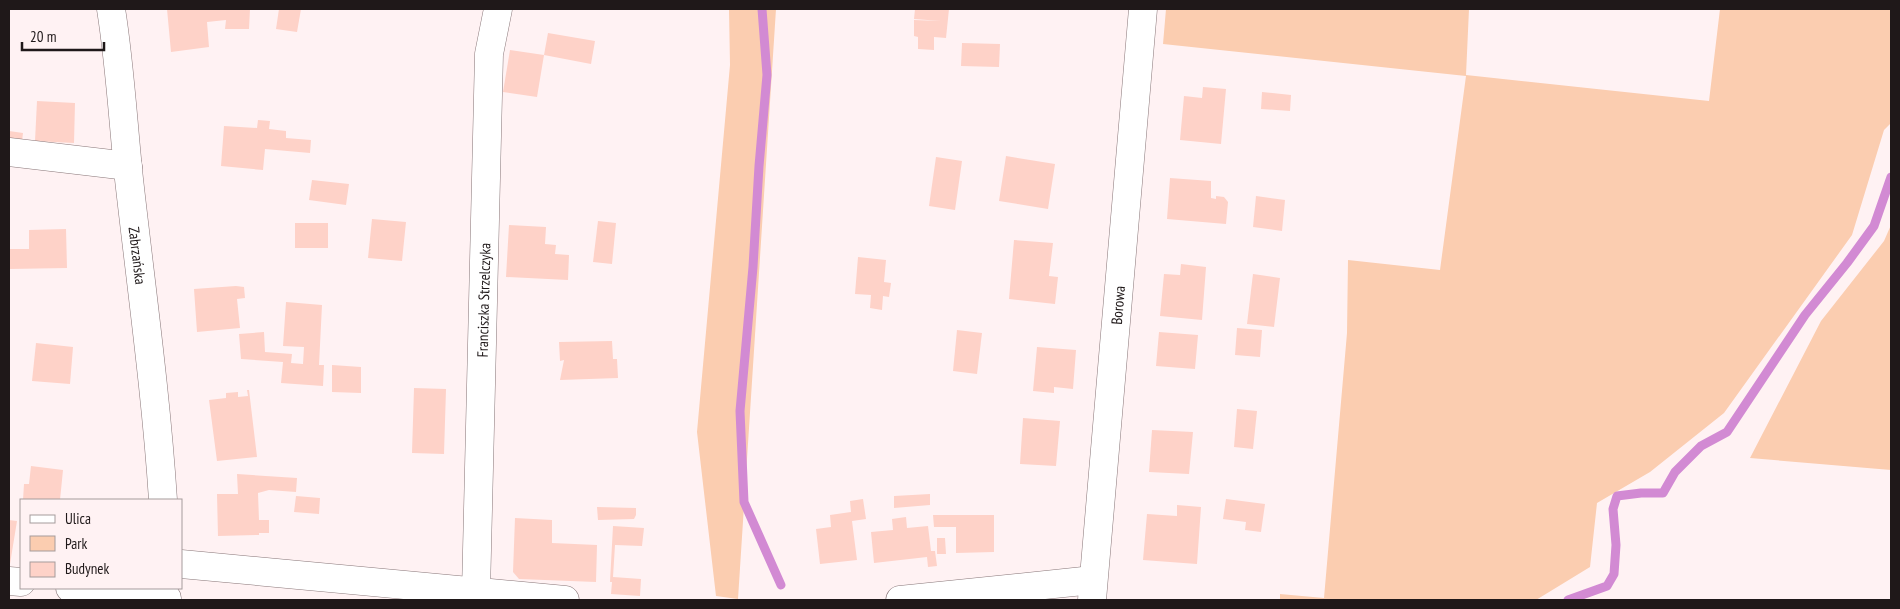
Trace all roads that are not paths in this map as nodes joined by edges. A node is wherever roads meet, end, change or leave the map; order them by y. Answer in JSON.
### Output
{"nodes":[{"id":1,"x":111,"y":9,"type":"edge"},
{"id":2,"x":498,"y":9,"type":"edge"},
{"id":3,"x":1143,"y":9,"type":"edge"},
{"id":4,"x":9,"y":152,"type":"edge"},
{"id":5,"x":128,"y":166,"type":"junction"},
{"id":6,"x":163,"y":499,"type":"edge"},
{"id":7,"x":182,"y":564,"type":"edge"},
{"id":8,"x":84,"y":589,"type":"edge"},
{"id":9,"x":1092,"y":590,"type":"edge"},
{"id":10,"x":476,"y":592,"type":"junction"},
{"id":11,"x":167,"y":595,"type":"edge"},
{"id":12,"x":565,"y":600,"type":"edge"},
{"id":13,"x":900,"y":600,"type":"edge"}],
"edges":[{"from":1,"to":5,"type":"street","name":"Zabrzańska"},
{"from":2,"to":10,"type":"street","name":"Franciszka Strzelczyka"},
{"from":3,"to":9,"type":"street","name":"Borowa"},
{"from":4,"to":5,"type":"street"},
{"from":5,"to":6,"type":"street","name":"Zabrzańska"},
{"from":7,"to":10,"type":"street"},
{"from":8,"to":11,"type":"street"},
{"from":9,"to":13,"type":"street"},
{"from":10,"to":12,"type":"street"}]}
